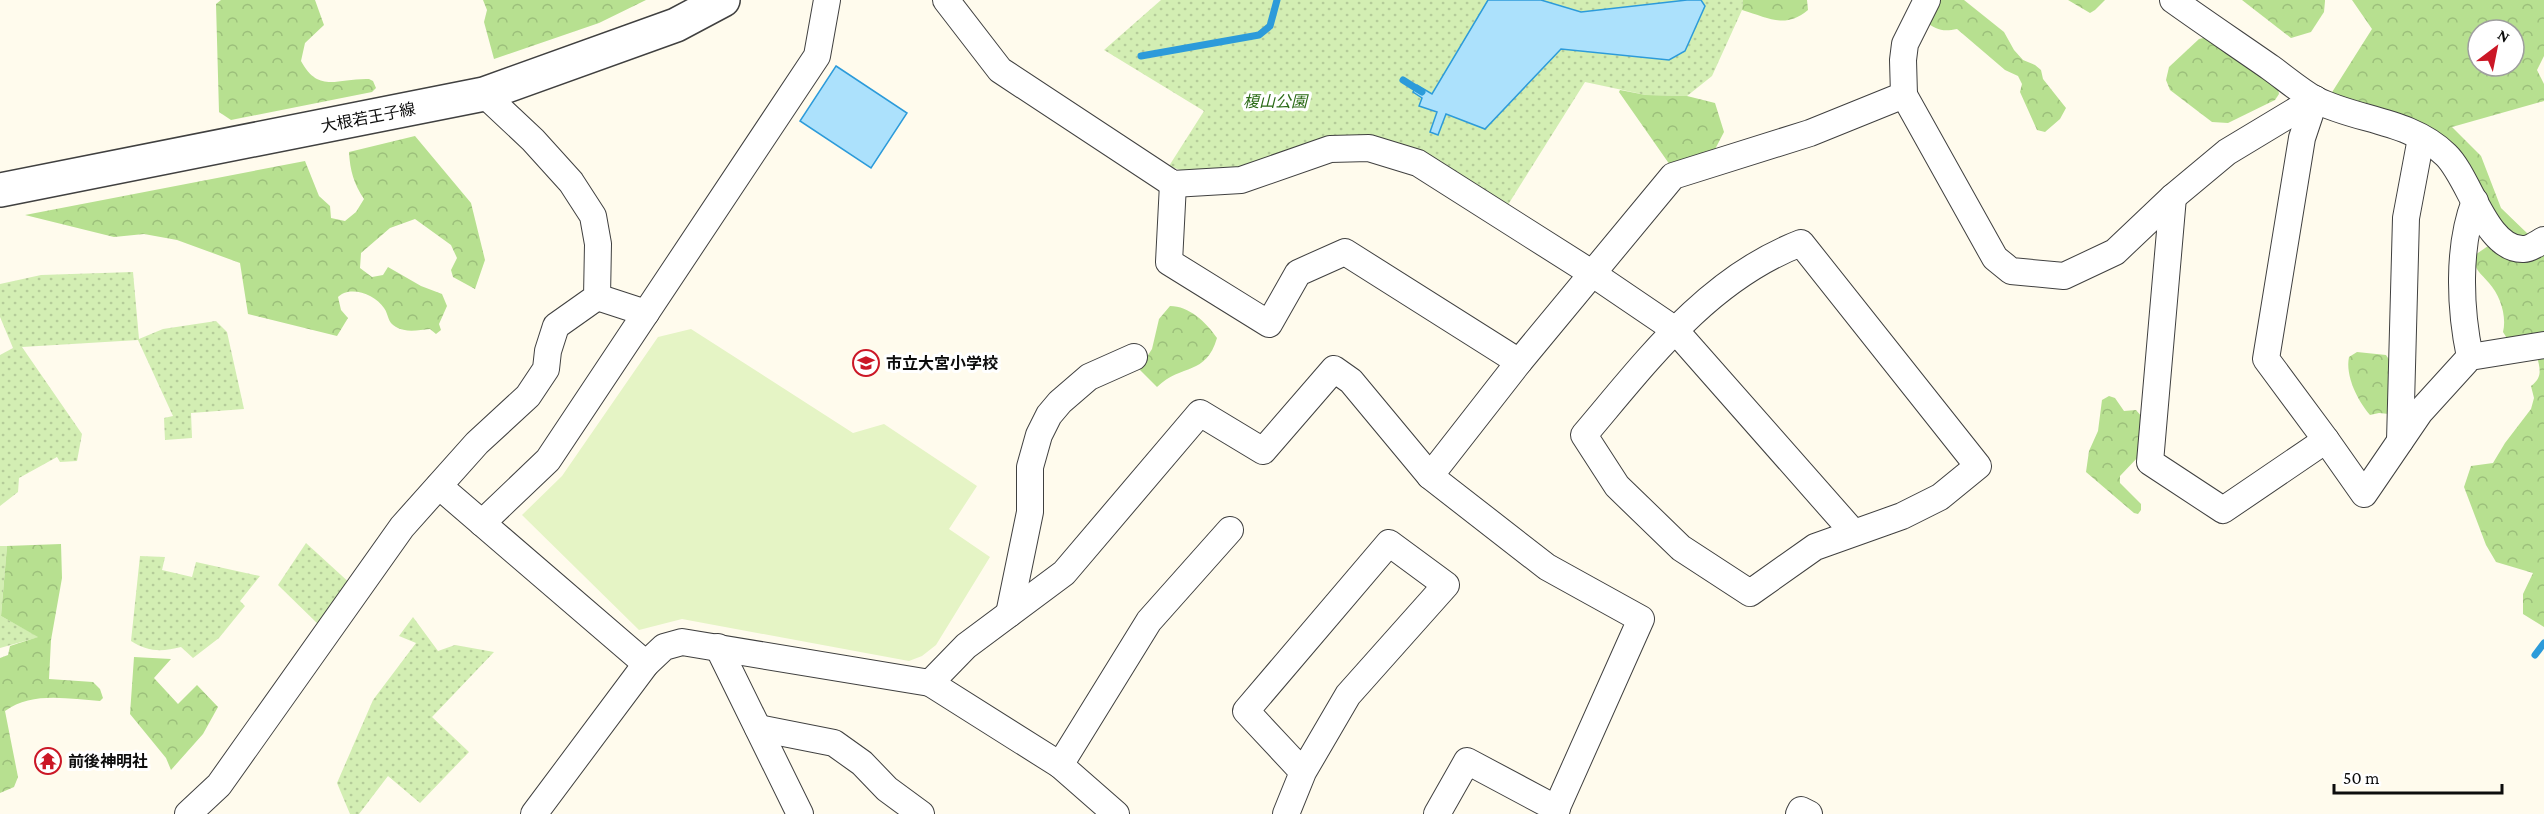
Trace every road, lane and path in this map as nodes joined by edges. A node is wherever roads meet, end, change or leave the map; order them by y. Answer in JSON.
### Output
{"nodes":[{"id":1,"x":723,"y":0,"type":"edge"},
{"id":2,"x":827,"y":0,"type":"edge"},
{"id":3,"x":946,"y":0,"type":"edge"},
{"id":4,"x":1927,"y":0,"type":"edge"},
{"id":5,"x":2173,"y":0,"type":"edge"},
{"id":6,"x":484,"y":94,"type":"junction"},
{"id":7,"x":1904,"y":95,"type":"junction"},
{"id":8,"x":2315,"y":99,"type":"junction"},
{"id":9,"x":2421,"y":138,"type":"junction"},
{"id":10,"x":1173,"y":184,"type":"junction"},
{"id":11,"x":0,"y":190,"type":"edge"},
{"id":12,"x":2173,"y":197,"type":"junction"},
{"id":13,"x":2475,"y":201,"type":"junction"},
{"id":14,"x":2544,"y":240,"type":"edge"},
{"id":15,"x":1593,"y":274,"type":"junction"},
{"id":16,"x":597,"y":297,"type":"junction"},
{"id":17,"x":646,"y":313,"type":"junction"},
{"id":18,"x":1674,"y":329,"type":"junction"},
{"id":19,"x":2544,"y":345,"type":"edge"},
{"id":20,"x":1134,"y":357,"type":"dead end"},
{"id":21,"x":2470,"y":357,"type":"junction"},
{"id":22,"x":1519,"y":362,"type":"junction"},
{"id":23,"x":2326,"y":440,"type":"junction"},
{"id":24,"x":2400,"y":441,"type":"junction"},
{"id":25,"x":1431,"y":476,"type":"junction"},
{"id":26,"x":439,"y":486,"type":"junction"},
{"id":27,"x":482,"y":523,"type":"junction"},
{"id":28,"x":1230,"y":530,"type":"dead end"},
{"id":29,"x":1853,"y":532,"type":"junction"},
{"id":30,"x":1009,"y":614,"type":"junction"},
{"id":31,"x":718,"y":647,"type":"junction"},
{"id":32,"x":646,"y":664,"type":"junction"},
{"id":33,"x":930,"y":682,"type":"junction"},
{"id":34,"x":758,"y":728,"type":"junction"},
{"id":35,"x":1060,"y":765,"type":"junction"},
{"id":36,"x":1303,"y":772,"type":"junction"},
{"id":37,"x":545,"y":810,"type":"edge"},
{"id":38,"x":1106,"y":811,"type":"edge"},
{"id":39,"x":1556,"y":812,"type":"edge"},
{"id":40,"x":188,"y":814,"type":"edge"},
{"id":41,"x":800,"y":814,"type":"edge"},
{"id":42,"x":921,"y":814,"type":"edge"},
{"id":43,"x":1286,"y":814,"type":"edge"},
{"id":44,"x":1437,"y":814,"type":"edge"},
{"id":45,"x":1799,"y":814,"type":"edge"},
{"id":46,"x":1809,"y":814,"type":"edge"}],
"edges":[{"from":1,"to":6,"type":"street","name":"大根若王子線"},
{"from":2,"to":17,"type":"street"},
{"from":3,"to":10,"type":"street"},
{"from":4,"to":7,"type":"street"},
{"from":5,"to":8,"type":"street"},
{"from":6,"to":11,"type":"street","name":"大根若王子線"},
{"from":6,"to":16,"type":"street"},
{"from":7,"to":12,"type":"street"},
{"from":7,"to":15,"type":"street"},
{"from":8,"to":9,"type":"street"},
{"from":8,"to":12,"type":"street"},
{"from":8,"to":23,"type":"street"},
{"from":9,"to":13,"type":"street"},
{"from":9,"to":24,"type":"street"},
{"from":10,"to":15,"type":"street"},
{"from":10,"to":22,"type":"street"},
{"from":12,"to":23,"type":"street"},
{"from":13,"to":14,"type":"street"},
{"from":13,"to":21,"type":"street"},
{"from":15,"to":18,"type":"street"},
{"from":15,"to":22,"type":"street"},
{"from":16,"to":17,"type":"street"},
{"from":16,"to":26,"type":"street"},
{"from":17,"to":27,"type":"street"},
{"from":18,"to":29,"type":"street"},
{"from":18,"to":29,"type":"street"},
{"from":18,"to":29,"type":"street"},
{"from":19,"to":21,"type":"street"},
{"from":20,"to":30,"type":"street"},
{"from":21,"to":24,"type":"street"},
{"from":22,"to":25,"type":"street"},
{"from":23,"to":24,"type":"street"},
{"from":25,"to":30,"type":"street"},
{"from":25,"to":39,"type":"street"},
{"from":26,"to":27,"type":"street"},
{"from":26,"to":40,"type":"street"},
{"from":27,"to":32,"type":"street"},
{"from":28,"to":35,"type":"street"},
{"from":30,"to":33,"type":"street"},
{"from":31,"to":32,"type":"street"},
{"from":31,"to":33,"type":"street"},
{"from":31,"to":34,"type":"street"},
{"from":32,"to":37,"type":"street"},
{"from":33,"to":35,"type":"street"},
{"from":34,"to":41,"type":"street"},
{"from":34,"to":42,"type":"street"},
{"from":35,"to":38,"type":"street"},
{"from":36,"to":36,"type":"street"},
{"from":36,"to":43,"type":"street"},
{"from":39,"to":44,"type":"street"},
{"from":45,"to":46,"type":"street"}]}
